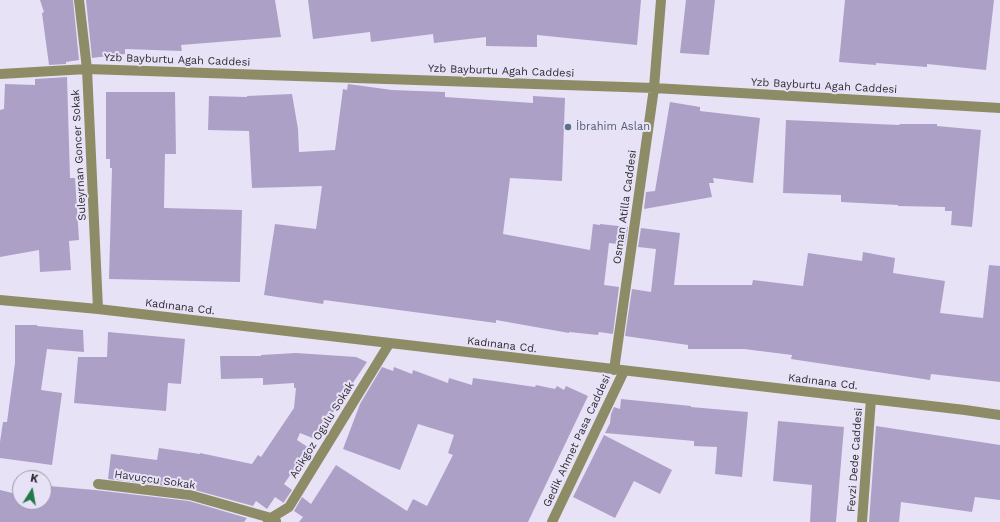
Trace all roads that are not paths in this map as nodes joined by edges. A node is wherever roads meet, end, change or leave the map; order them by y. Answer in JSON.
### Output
{"nodes":[{"id":1,"x":79,"y":0,"type":"edge"},
{"id":2,"x":662,"y":0,"type":"edge"},
{"id":3,"x":87,"y":69,"type":"junction"},
{"id":4,"x":0,"y":74,"type":"edge"},
{"id":5,"x":654,"y":88,"type":"junction"},
{"id":6,"x":1000,"y":108,"type":"edge"},
{"id":7,"x":0,"y":300,"type":"edge"},
{"id":8,"x":98,"y":309,"type":"junction"},
{"id":9,"x":389,"y":344,"type":"junction"},
{"id":10,"x":619,"y":370,"type":"junction"},
{"id":11,"x":872,"y":400,"type":"junction"},
{"id":12,"x":1000,"y":415,"type":"edge"},
{"id":13,"x":98,"y":484,"type":"dead end"},
{"id":14,"x":272,"y":521,"type":"edge"},
{"id":15,"x":552,"y":522,"type":"edge"},
{"id":16,"x":862,"y":522,"type":"edge"}],
"edges":[{"from":1,"to":3,"type":"street","name":"Suleyrnan Goncer Sokak"},
{"from":2,"to":5,"type":"street","name":"Osman Atilla Caddesi"},
{"from":3,"to":4,"type":"street","name":"Yzb Bayburtu Agah Caddesi"},
{"from":3,"to":5,"type":"street","name":"Yzb Bayburtu Agah Caddesi"},
{"from":3,"to":8,"type":"street","name":"Suleyrnan Goncer Sokak"},
{"from":5,"to":6,"type":"street","name":"Yzb Bayburtu Agah Caddesi"},
{"from":5,"to":10,"type":"street","name":"Osman Atilla Caddesi"},
{"from":7,"to":8,"type":"street","name":"Kadınana Cd."},
{"from":8,"to":9,"type":"street","name":"Kadınana Cd."},
{"from":9,"to":10,"type":"street","name":"Kadınana Cd."},
{"from":9,"to":14,"type":"street","name":"Acikgoz Ogulu Sokak"},
{"from":10,"to":11,"type":"street","name":"Kadınana Cd."},
{"from":10,"to":15,"type":"street","name":"Gedik Ahmet Pasa Caddesi"},
{"from":11,"to":12,"type":"street","name":"Kadınana Cd."},
{"from":11,"to":16,"type":"street","name":"Fevzi Dede Caddesi"},
{"from":13,"to":14,"type":"street","name":"Havuçcu Sokak"}]}
